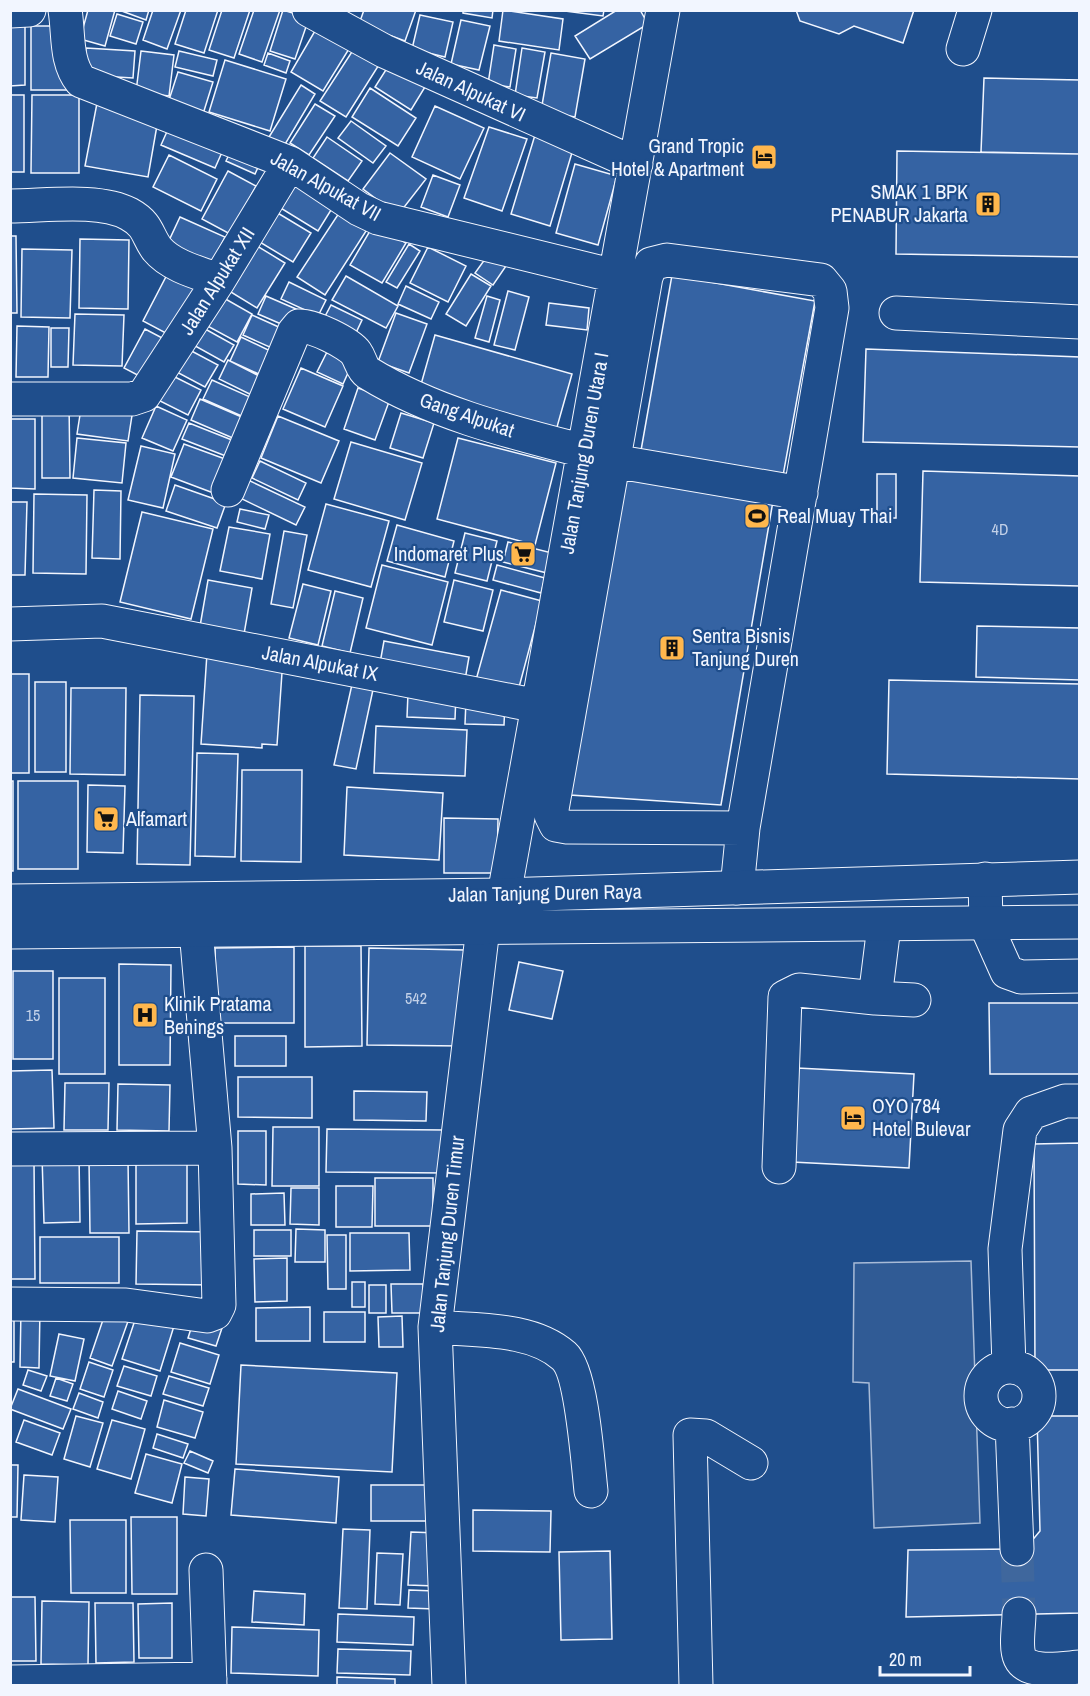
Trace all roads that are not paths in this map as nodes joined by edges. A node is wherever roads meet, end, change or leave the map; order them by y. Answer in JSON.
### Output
{"nodes":[{"id":1,"x":29,"y":10,"type":"edge"},
{"id":2,"x":65,"y":10,"type":"edge"},
{"id":3,"x":309,"y":10,"type":"edge"},
{"id":4,"x":663,"y":10,"type":"edge"},
{"id":5,"x":975,"y":10,"type":"edge"},
{"id":6,"x":10,"y":11,"type":"edge"},
{"id":7,"x":963,"y":49,"type":"dead end"},
{"id":8,"x":290,"y":163,"type":"junction"},
{"id":9,"x":636,"y":164,"type":"junction"},
{"id":10,"x":10,"y":206,"type":"edge"},
{"id":11,"x":615,"y":276,"type":"junction"},
{"id":12,"x":219,"y":280,"type":"junction"},
{"id":13,"x":896,"y":313,"type":"dead end"},
{"id":14,"x":1080,"y":322,"type":"edge"},
{"id":15,"x":10,"y":399,"type":"edge"},
{"id":16,"x":599,"y":456,"type":"junction"},
{"id":17,"x":228,"y":489,"type":"dead end"},
{"id":18,"x":801,"y":493,"type":"junction"},
{"id":19,"x":10,"y":624,"type":"edge"},
{"id":20,"x":538,"y":706,"type":"junction"},
{"id":21,"x":743,"y":828,"type":"junction"},
{"id":22,"x":1080,"y":877,"type":"edge"},
{"id":23,"x":985,"y":879,"type":"junction"},
{"id":24,"x":737,"y":888,"type":"junction"},
{"id":25,"x":504,"y":895,"type":"junction"},
{"id":26,"x":10,"y":901,"type":"edge"},
{"id":27,"x":1080,"y":922,"type":"edge"},
{"id":28,"x":986,"y":925,"type":"junction"},
{"id":29,"x":884,"y":926,"type":"junction"},
{"id":30,"x":483,"y":928,"type":"junction"},
{"id":31,"x":196,"y":930,"type":"junction"},
{"id":32,"x":10,"y":932,"type":"edge"},
{"id":33,"x":1080,"y":976,"type":"edge"},
{"id":34,"x":875,"y":998,"type":"junction"},
{"id":35,"x":915,"y":1000,"type":"dead end"},
{"id":36,"x":1080,"y":1101,"type":"edge"},
{"id":37,"x":215,"y":1148,"type":"junction"},
{"id":38,"x":10,"y":1149,"type":"edge"},
{"id":39,"x":778,"y":1167,"type":"dead end"},
{"id":40,"x":10,"y":1304,"type":"edge"},
{"id":41,"x":435,"y":1327,"type":"junction"},
{"id":42,"x":751,"y":1462,"type":"dead end"},
{"id":43,"x":591,"y":1491,"type":"dead end"},
{"id":44,"x":1017,"y":1549,"type":"tunnel mouth"},
{"id":45,"x":206,"y":1570,"type":"dead end"},
{"id":46,"x":1019,"y":1614,"type":"tunnel mouth"},
{"id":47,"x":1080,"y":1667,"type":"edge"},
{"id":48,"x":10,"y":1682,"type":"edge"},
{"id":49,"x":210,"y":1682,"type":"edge"},
{"id":50,"x":449,"y":1686,"type":"edge"},
{"id":51,"x":696,"y":1686,"type":"edge"}],
"edges":[{"from":1,"to":6,"type":"street"},
{"from":2,"to":8,"type":"street","name":"Jalan Alpukat VII"},
{"from":3,"to":9,"type":"street","name":"Jalan Alpukat VI"},
{"from":4,"to":9,"type":"street","name":"Jalan Tanjung Duren Utara I"},
{"from":5,"to":7,"type":"street"},
{"from":8,"to":11,"type":"street","name":"Jalan Alpukat VII"},
{"from":8,"to":12,"type":"street","name":"Jalan Alpukat XII"},
{"from":9,"to":11,"type":"street","name":"Jalan Tanjung Duren Utara I"},
{"from":10,"to":12,"type":"street"},
{"from":11,"to":16,"type":"street","name":"Jalan Tanjung Duren Utara I"},
{"from":12,"to":15,"type":"street","name":"Jalan Alpukat XII"},
{"from":13,"to":14,"type":"street"},
{"from":16,"to":17,"type":"street","name":"Gang Alpukat"},
{"from":16,"to":18,"type":"street"},
{"from":16,"to":18,"type":"street"},
{"from":16,"to":20,"type":"street","name":"Jalan Tanjung Duren Utara I"},
{"from":16,"to":21,"type":"street"},
{"from":18,"to":21,"type":"street"},
{"from":19,"to":20,"type":"street","name":"Jalan Alpukat IX"},
{"from":20,"to":25,"type":"street","name":"Jalan Tanjung Duren Utara I"},
{"from":21,"to":24,"type":"street"},
{"from":22,"to":23,"type":"street","name":"Jalan Tanjung Duren Raya"},
{"from":23,"to":24,"type":"street","name":"Jalan Tanjung Duren Raya"},
{"from":23,"to":28,"type":"street"},
{"from":24,"to":25,"type":"street","name":"Jalan Tanjung Duren Raya"},
{"from":25,"to":26,"type":"street","name":"Jalan Tanjung Duren Raya"},
{"from":27,"to":28,"type":"street","name":"Jalan Tanjung Duren Raya"},
{"from":28,"to":29,"type":"street","name":"Jalan Tanjung Duren Raya"},
{"from":28,"to":33,"type":"street"},
{"from":29,"to":30,"type":"street","name":"Jalan Tanjung Duren Raya"},
{"from":29,"to":34,"type":"street"},
{"from":30,"to":31,"type":"street","name":"Jalan Tanjung Duren Raya"},
{"from":30,"to":41,"type":"street","name":"Jalan Tanjung Duren Timur"},
{"from":31,"to":32,"type":"street","name":"Jalan Tanjung Duren Raya"},
{"from":31,"to":37,"type":"street"},
{"from":34,"to":35,"type":"street"},
{"from":34,"to":39,"type":"street"},
{"from":36,"to":44,"type":"street"},
{"from":37,"to":38,"type":"street"},
{"from":37,"to":40,"type":"street"},
{"from":41,"to":43,"type":"street"},
{"from":41,"to":50,"type":"street","name":"Jalan Tanjung Duren Timur"},
{"from":42,"to":51,"type":"street"},
{"from":45,"to":49,"type":"street"},
{"from":46,"to":47,"type":"street"},
{"from":48,"to":49,"type":"street"}]}
